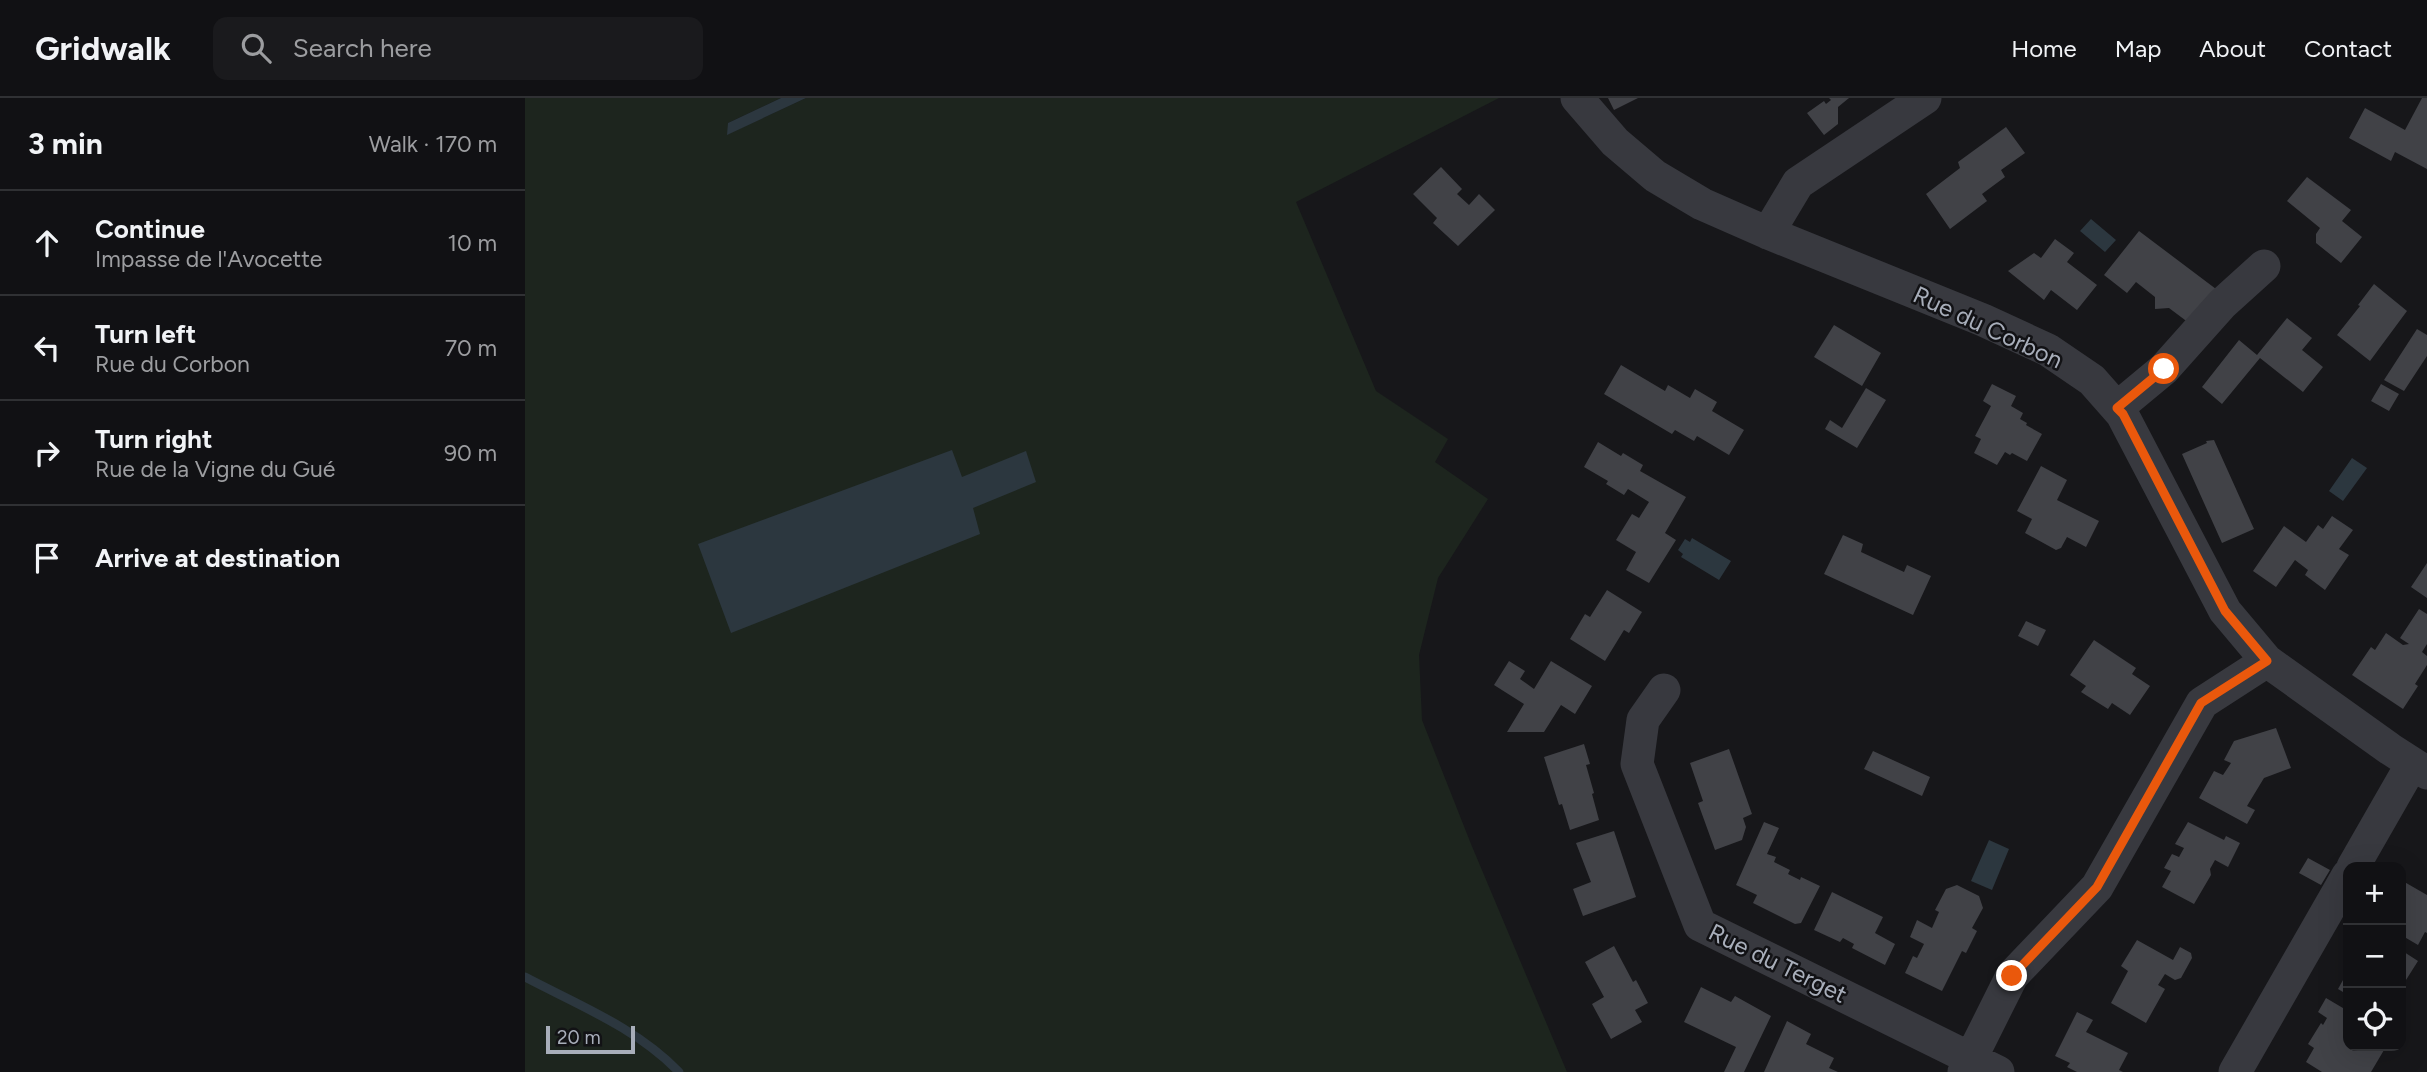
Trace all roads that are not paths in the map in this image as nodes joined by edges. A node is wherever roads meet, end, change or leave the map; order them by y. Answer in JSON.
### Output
{"nodes":[{"id":1,"x":1577,"y":98,"type":"edge"},
{"id":2,"x":1925,"y":98,"type":"edge"},
{"id":3,"x":1767,"y":233,"type":"junction"},
{"id":4,"x":2264,"y":266,"type":"dead end"},
{"id":5,"x":2117,"y":408,"type":"junction"},
{"id":6,"x":2267,"y":661,"type":"junction"},
{"id":7,"x":1664,"y":690,"type":"dead end"},
{"id":8,"x":2420,"y":768,"type":"edge"},
{"id":9,"x":2356,"y":862,"type":"edge"},
{"id":10,"x":2343,"y":884,"type":"edge"},
{"id":11,"x":1978,"y":1067,"type":"edge"},
{"id":12,"x":2235,"y":1072,"type":"edge"}],
"edges":[{"from":1,"to":3,"type":"street","name":"Rue du Corbon"},
{"from":2,"to":3,"type":"street"},
{"from":3,"to":5,"type":"street","name":"Rue du Corbon"},
{"from":4,"to":5,"type":"street"},
{"from":5,"to":6,"type":"street","name":"Rue du Corbon"},
{"from":6,"to":8,"type":"street","name":"Rue du Corbon"},
{"from":6,"to":11,"type":"street"},
{"from":7,"to":11,"type":"street","name":"Rue du Terget"},
{"from":8,"to":9,"type":"street"},
{"from":10,"to":12,"type":"street"}]}
